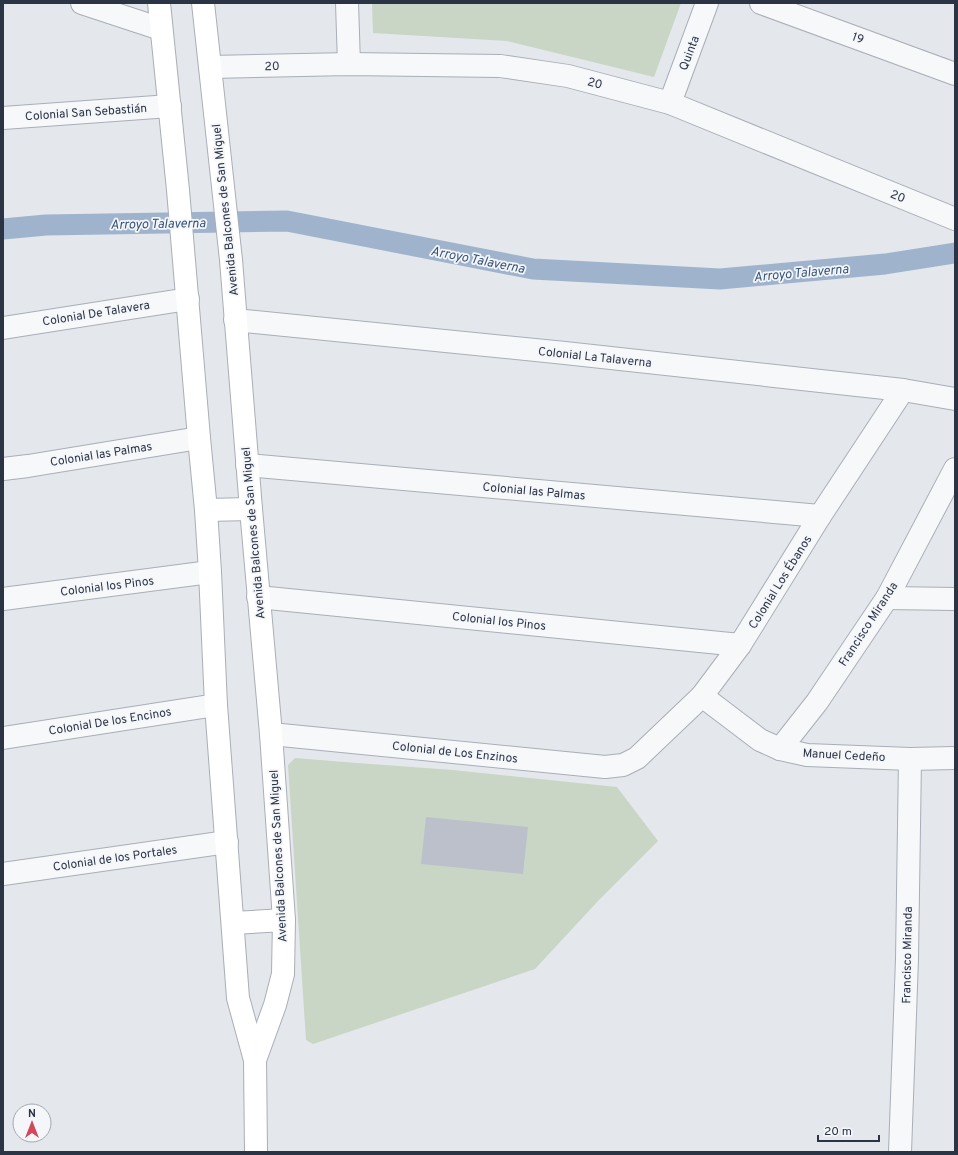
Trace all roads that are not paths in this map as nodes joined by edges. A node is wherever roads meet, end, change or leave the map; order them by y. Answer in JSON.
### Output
{"nodes":[{"id":1,"x":82,"y":3,"type":"edge"},
{"id":2,"x":159,"y":3,"type":"edge"},
{"id":3,"x":204,"y":3,"type":"edge"},
{"id":4,"x":347,"y":3,"type":"edge"},
{"id":5,"x":707,"y":3,"type":"edge"},
{"id":6,"x":761,"y":3,"type":"edge"},
{"id":7,"x":161,"y":29,"type":"junction"},
{"id":8,"x":350,"y":64,"type":"junction"},
{"id":9,"x":211,"y":67,"type":"junction"},
{"id":10,"x":955,"y":74,"type":"edge"},
{"id":11,"x":670,"y":103,"type":"junction"},
{"id":12,"x":170,"y":106,"type":"junction"},
{"id":13,"x":3,"y":118,"type":"edge"},
{"id":14,"x":955,"y":219,"type":"edge"},
{"id":15,"x":188,"y":299,"type":"junction"},
{"id":16,"x":235,"y":320,"type":"junction"},
{"id":17,"x":3,"y":328,"type":"edge"},
{"id":18,"x":903,"y":390,"type":"junction"},
{"id":19,"x":955,"y":399,"type":"edge"},
{"id":20,"x":199,"y":438,"type":"junction"},
{"id":21,"x":247,"y":465,"type":"junction"},
{"id":22,"x":3,"y":469,"type":"edge"},
{"id":23,"x":955,"y":469,"type":"edge"},
{"id":24,"x":250,"y":509,"type":"junction"},
{"id":25,"x":206,"y":510,"type":"junction"},
{"id":26,"x":820,"y":516,"type":"junction"},
{"id":27,"x":210,"y":572,"type":"junction"},
{"id":28,"x":258,"y":597,"type":"junction"},
{"id":29,"x":887,"y":598,"type":"junction"},
{"id":30,"x":3,"y":599,"type":"edge"},
{"id":31,"x":955,"y":599,"type":"edge"},
{"id":32,"x":740,"y":645,"type":"junction"},
{"id":33,"x":702,"y":696,"type":"junction"},
{"id":34,"x":216,"y":705,"type":"junction"},
{"id":35,"x":271,"y":734,"type":"junction"},
{"id":36,"x":3,"y":738,"type":"edge"},
{"id":37,"x":780,"y":749,"type":"junction"},
{"id":38,"x":637,"y":758,"type":"joint"},
{"id":39,"x":910,"y":758,"type":"junction"},
{"id":40,"x":955,"y":758,"type":"edge"},
{"id":41,"x":226,"y":842,"type":"junction"},
{"id":42,"x":3,"y":874,"type":"edge"},
{"id":43,"x":284,"y":920,"type":"junction"},
{"id":44,"x":233,"y":923,"type":"junction"},
{"id":45,"x":254,"y":1060,"type":"junction"},
{"id":46,"x":256,"y":1152,"type":"edge"},
{"id":47,"x":900,"y":1152,"type":"edge"}],
"edges":[{"from":1,"to":7,"type":"street"},
{"from":2,"to":7,"type":"street","name":"Avenida Balcones de San Miguel"},
{"from":3,"to":9,"type":"street","name":"Avenida Balcones de San Miguel"},
{"from":4,"to":8,"type":"street"},
{"from":5,"to":11,"type":"street","name":"Quinta"},
{"from":6,"to":10,"type":"street","name":"19"},
{"from":7,"to":12,"type":"street","name":"Avenida Balcones de San Miguel"},
{"from":8,"to":9,"type":"street","name":"20"},
{"from":8,"to":11,"type":"street","name":"20"},
{"from":9,"to":16,"type":"street","name":"Avenida Balcones de San Miguel"},
{"from":11,"to":14,"type":"street","name":"20"},
{"from":12,"to":13,"type":"street","name":"Colonial San Sebastián"},
{"from":12,"to":15,"type":"street","name":"Avenida Balcones de San Miguel"},
{"from":15,"to":17,"type":"street","name":"Colonial De Talavera"},
{"from":15,"to":20,"type":"street","name":"Avenida Balcones de San Miguel"},
{"from":16,"to":18,"type":"street","name":"Colonial La Talaverna"},
{"from":16,"to":21,"type":"street","name":"Avenida Balcones de San Miguel"},
{"from":18,"to":19,"type":"street","name":"Colonial La Talaverna"},
{"from":18,"to":26,"type":"street","name":"Colonial Los Ébanos"},
{"from":20,"to":22,"type":"street","name":"Colonial las Palmas"},
{"from":20,"to":25,"type":"street","name":"Avenida Balcones de San Miguel"},
{"from":21,"to":24,"type":"street","name":"Avenida Balcones de San Miguel"},
{"from":21,"to":26,"type":"street","name":"Colonial las Palmas"},
{"from":23,"to":29,"type":"street","name":"Francisco Miranda"},
{"from":24,"to":25,"type":"street"},
{"from":24,"to":28,"type":"street","name":"Avenida Balcones de San Miguel"},
{"from":25,"to":27,"type":"street","name":"Avenida Balcones de San Miguel"},
{"from":26,"to":32,"type":"street","name":"Colonial Los Ébanos"},
{"from":27,"to":30,"type":"street","name":"Colonial los Pinos"},
{"from":27,"to":34,"type":"street","name":"Avenida Balcones de San Miguel"},
{"from":28,"to":32,"type":"street","name":"Colonial los Pinos"},
{"from":28,"to":35,"type":"street","name":"Avenida Balcones de San Miguel"},
{"from":29,"to":31,"type":"street"},
{"from":29,"to":37,"type":"street","name":"Francisco Miranda"},
{"from":32,"to":33,"type":"street","name":"Colonial Los Ébanos"},
{"from":33,"to":37,"type":"street","name":"Manuel Cedeño"},
{"from":33,"to":38,"type":"street","name":"Colonial Los Ébanos"},
{"from":34,"to":36,"type":"street","name":"Colonial De los Encinos"},
{"from":34,"to":41,"type":"street","name":"Avenida Balcones de San Miguel"},
{"from":35,"to":38,"type":"street","name":"Colonial de Los Enzinos"},
{"from":35,"to":43,"type":"street","name":"Avenida Balcones de San Miguel"},
{"from":37,"to":39,"type":"street","name":"Manuel Cedeño"},
{"from":39,"to":40,"type":"street","name":"Manuel Cedeño"},
{"from":39,"to":47,"type":"street","name":"Francisco Miranda"},
{"from":41,"to":42,"type":"street","name":"Colonial de los Portales"},
{"from":41,"to":44,"type":"street","name":"Avenida Balcones de San Miguel"},
{"from":43,"to":44,"type":"street"},
{"from":43,"to":45,"type":"street","name":"Avenida Balcones de San Miguel"},
{"from":44,"to":45,"type":"street","name":"Avenida Balcones de San Miguel"},
{"from":45,"to":46,"type":"street","name":"Avenida Balcones de San Miguel"}]}
